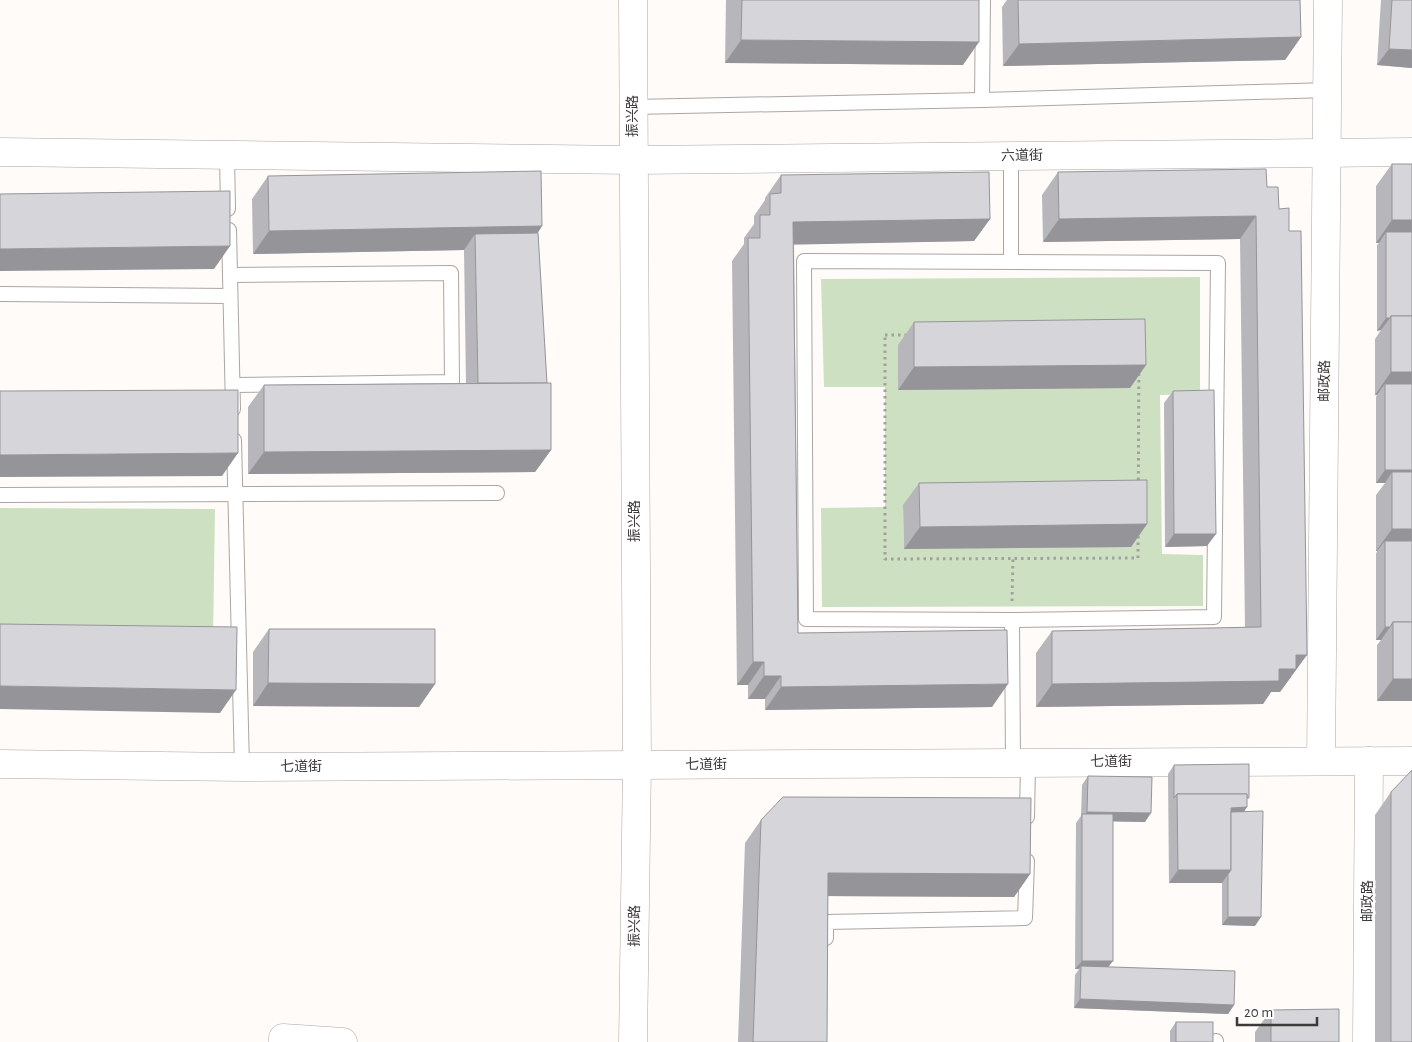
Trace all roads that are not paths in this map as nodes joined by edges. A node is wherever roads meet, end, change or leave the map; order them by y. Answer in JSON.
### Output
{"nodes":[{"id":1,"x":633,"y":0,"type":"edge"},
{"id":2,"x":983,"y":0,"type":"edge"},
{"id":3,"x":1328,"y":0,"type":"edge"},
{"id":4,"x":1328,"y":90,"type":"junction"},
{"id":5,"x":982,"y":100,"type":"junction"},
{"id":6,"x":633,"y":107,"type":"junction"},
{"id":7,"x":0,"y":152,"type":"edge"},
{"id":8,"x":1412,"y":152,"type":"edge"},
{"id":9,"x":1327,"y":153,"type":"junction"},
{"id":10,"x":227,"y":154,"type":"junction"},
{"id":11,"x":1011,"y":156,"type":"junction"},
{"id":12,"x":633,"y":160,"type":"junction"},
{"id":13,"x":1011,"y":262,"type":"junction"},
{"id":14,"x":230,"y":275,"type":"junction"},
{"id":15,"x":0,"y":294,"type":"edge"},
{"id":16,"x":230,"y":296,"type":"junction"},
{"id":17,"x":233,"y":384,"type":"junction"},
{"id":18,"x":496,"y":493,"type":"dead end"},
{"id":19,"x":236,"y":494,"type":"junction"},
{"id":20,"x":0,"y":495,"type":"edge"},
{"id":21,"x":1012,"y":620,"type":"junction"},
{"id":22,"x":1412,"y":760,"type":"edge"},
{"id":23,"x":1321,"y":761,"type":"junction"},
{"id":24,"x":1369,"y":761,"type":"junction"},
{"id":25,"x":1021,"y":763,"type":"junction"},
{"id":26,"x":0,"y":764,"type":"edge"},
{"id":27,"x":636,"y":765,"type":"junction"},
{"id":28,"x":242,"y":767,"type":"junction"},
{"id":29,"x":1027,"y":831,"type":"edge"},
{"id":30,"x":1027,"y":850,"type":"edge"},
{"id":31,"x":826,"y":949,"type":"edge"},
{"id":32,"x":283,"y":1042,"type":"edge"},
{"id":33,"x":344,"y":1042,"type":"edge"},
{"id":34,"x":633,"y":1042,"type":"edge"},
{"id":35,"x":1368,"y":1042,"type":"edge"}],
"edges":[{"from":1,"to":6,"type":"street","name":"振兴路"},
{"from":2,"to":5,"type":"lane"},
{"from":3,"to":4,"type":"street","name":"邮政路"},
{"from":4,"to":5,"type":"lane"},
{"from":4,"to":9,"type":"street","name":"邮政路"},
{"from":5,"to":6,"type":"lane"},
{"from":6,"to":12,"type":"street","name":"振兴路"},
{"from":7,"to":10,"type":"street","name":"六道街"},
{"from":8,"to":9,"type":"street","name":"六道街"},
{"from":9,"to":11,"type":"street","name":"六道街"},
{"from":9,"to":23,"type":"street","name":"邮政路"},
{"from":10,"to":12,"type":"street","name":"六道街"},
{"from":10,"to":14,"type":"lane"},
{"from":11,"to":12,"type":"street","name":"六道街"},
{"from":11,"to":13,"type":"lane"},
{"from":12,"to":27,"type":"street","name":"振兴路"},
{"from":13,"to":21,"type":"lane"},
{"from":13,"to":21,"type":"lane"},
{"from":14,"to":16,"type":"lane"},
{"from":14,"to":17,"type":"lane"},
{"from":15,"to":16,"type":"lane"},
{"from":16,"to":17,"type":"lane"},
{"from":17,"to":19,"type":"lane"},
{"from":18,"to":19,"type":"lane"},
{"from":19,"to":20,"type":"lane"},
{"from":19,"to":28,"type":"lane"},
{"from":21,"to":25,"type":"lane"},
{"from":22,"to":24,"type":"street","name":"七道街"},
{"from":23,"to":24,"type":"street","name":"七道街"},
{"from":23,"to":25,"type":"street","name":"七道街"},
{"from":24,"to":35,"type":"street","name":"邮政路"},
{"from":25,"to":27,"type":"street","name":"七道街"},
{"from":25,"to":29,"type":"lane"},
{"from":26,"to":28,"type":"street","name":"七道街"},
{"from":27,"to":28,"type":"street","name":"七道街"},
{"from":27,"to":34,"type":"street","name":"振兴路"},
{"from":30,"to":31,"type":"lane"},
{"from":32,"to":33,"type":"street"}]}
